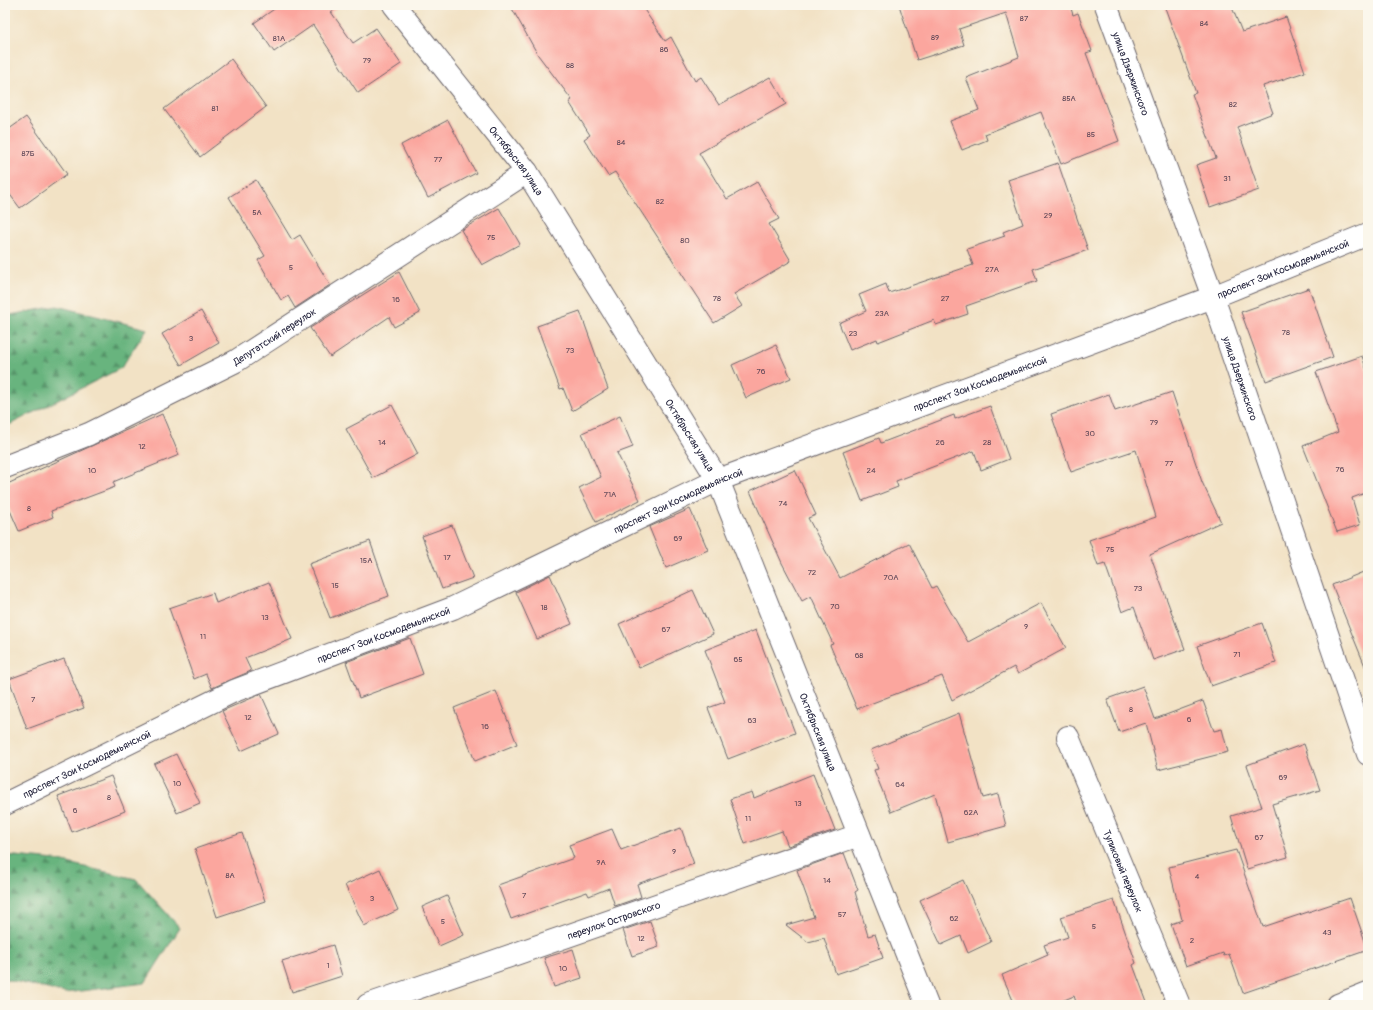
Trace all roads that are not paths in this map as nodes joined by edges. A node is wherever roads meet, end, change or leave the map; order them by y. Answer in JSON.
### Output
{"nodes":[{"id":1,"x":394,"y":5,"type":"edge"},
{"id":2,"x":1106,"y":5,"type":"edge"},
{"id":3,"x":526,"y":172,"type":"junction"},
{"id":4,"x":1368,"y":234,"type":"edge"},
{"id":5,"x":1213,"y":297,"type":"junction"},
{"id":6,"x":5,"y":467,"type":"edge"},
{"id":7,"x":718,"y":480,"type":"junction"},
{"id":8,"x":1068,"y":737,"type":"dead end"},
{"id":9,"x":1368,"y":754,"type":"edge"},
{"id":10,"x":5,"y":804,"type":"edge"},
{"id":11,"x":859,"y":835,"type":"junction"},
{"id":12,"x":1368,"y":993,"type":"edge"},
{"id":13,"x":368,"y":1005,"type":"edge"},
{"id":14,"x":927,"y":1005,"type":"edge"},
{"id":15,"x":1179,"y":1005,"type":"edge"},
{"id":16,"x":1338,"y":1005,"type":"edge"}],
"edges":[{"from":1,"to":3,"type":"street","name":"Октябрьская улица"},
{"from":2,"to":5,"type":"street","name":"улица Дзержинского"},
{"from":3,"to":6,"type":"street","name":"Депутатский переулок"},
{"from":3,"to":7,"type":"street","name":"Октябрьская улица"},
{"from":4,"to":5,"type":"street","name":"проспект Зои Космодемьянской"},
{"from":5,"to":7,"type":"street","name":"проспект Зои Космодемьянской"},
{"from":5,"to":9,"type":"street","name":"улица Дзержинского"},
{"from":7,"to":10,"type":"street","name":"проспект Зои Космодемьянской"},
{"from":7,"to":11,"type":"street","name":"Октябрьская улица"},
{"from":8,"to":15,"type":"street","name":"Тупиковый переулок"},
{"from":11,"to":13,"type":"street","name":"переулок Островского"},
{"from":11,"to":14,"type":"street","name":"Октябрьская улица"},
{"from":12,"to":16,"type":"street"}]}
